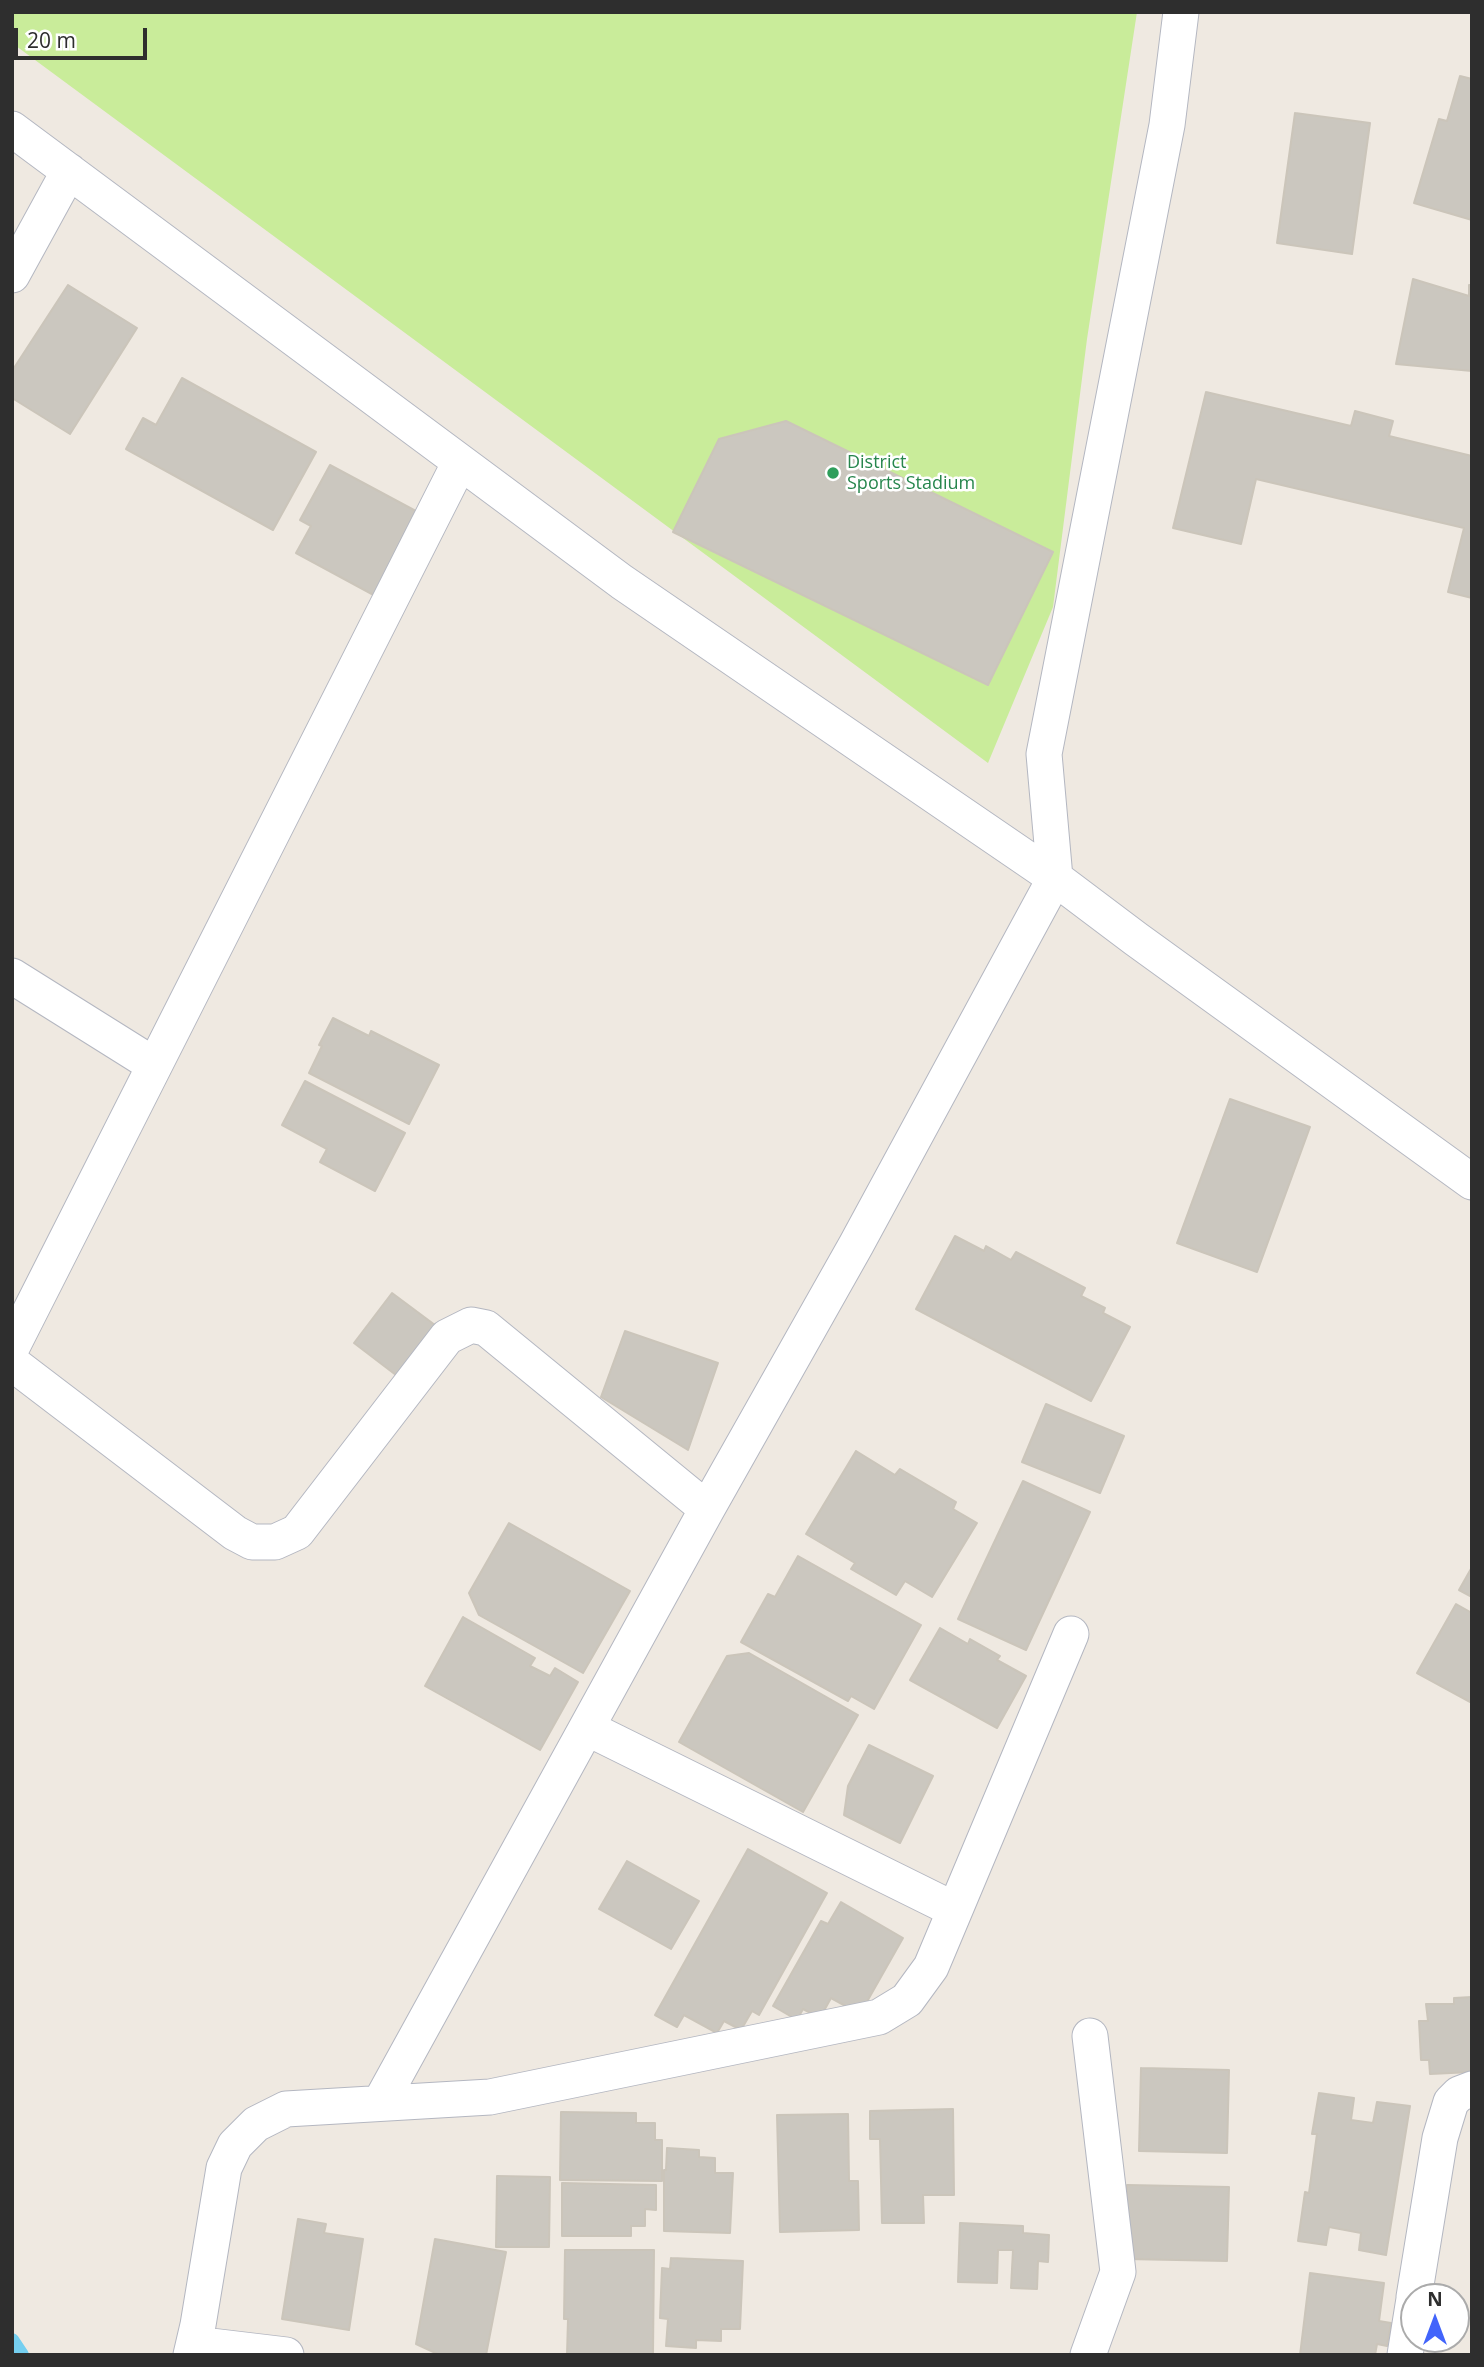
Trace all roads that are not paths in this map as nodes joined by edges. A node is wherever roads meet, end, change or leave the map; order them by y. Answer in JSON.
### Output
{"nodes":[{"id":1,"x":1181,"y":12,"type":"edge"},
{"id":2,"x":12,"y":129,"type":"edge"},
{"id":3,"x":69,"y":171,"type":"junction"},
{"id":4,"x":12,"y":275,"type":"edge"},
{"id":5,"x":460,"y":462,"type":"junction"},
{"id":6,"x":1055,"y":878,"type":"junction"},
{"id":7,"x":12,"y":976,"type":"edge"},
{"id":8,"x":155,"y":1065,"type":"junction"},
{"id":9,"x":1472,"y":1182,"type":"edge"},
{"id":10,"x":12,"y":1347,"type":"edge"},
{"id":11,"x":12,"y":1363,"type":"edge"},
{"id":12,"x":707,"y":1509,"type":"junction"},
{"id":13,"x":1072,"y":1634,"type":"dead end"},
{"id":14,"x":587,"y":1728,"type":"junction"},
{"id":15,"x":955,"y":1910,"type":"junction"},
{"id":16,"x":1090,"y":2036,"type":"dead end"},
{"id":17,"x":1472,"y":2089,"type":"edge"},
{"id":18,"x":380,"y":2103,"type":"junction"},
{"id":19,"x":1416,"y":2283,"type":"edge"},
{"id":20,"x":192,"y":2349,"type":"edge"},
{"id":21,"x":286,"y":2355,"type":"edge"},
{"id":22,"x":1088,"y":2355,"type":"edge"}],
"edges":[{"from":1,"to":6,"type":"street"},
{"from":2,"to":3,"type":"street"},
{"from":3,"to":4,"type":"street"},
{"from":3,"to":5,"type":"street"},
{"from":5,"to":6,"type":"street"},
{"from":5,"to":8,"type":"street"},
{"from":6,"to":9,"type":"street"},
{"from":6,"to":12,"type":"street"},
{"from":7,"to":8,"type":"street"},
{"from":8,"to":10,"type":"street"},
{"from":11,"to":12,"type":"street"},
{"from":12,"to":14,"type":"street"},
{"from":13,"to":15,"type":"street"},
{"from":14,"to":15,"type":"street"},
{"from":14,"to":18,"type":"street"},
{"from":15,"to":18,"type":"street"},
{"from":16,"to":22,"type":"street"},
{"from":17,"to":19,"type":"street"},
{"from":18,"to":20,"type":"street"},
{"from":20,"to":21,"type":"street"}]}
